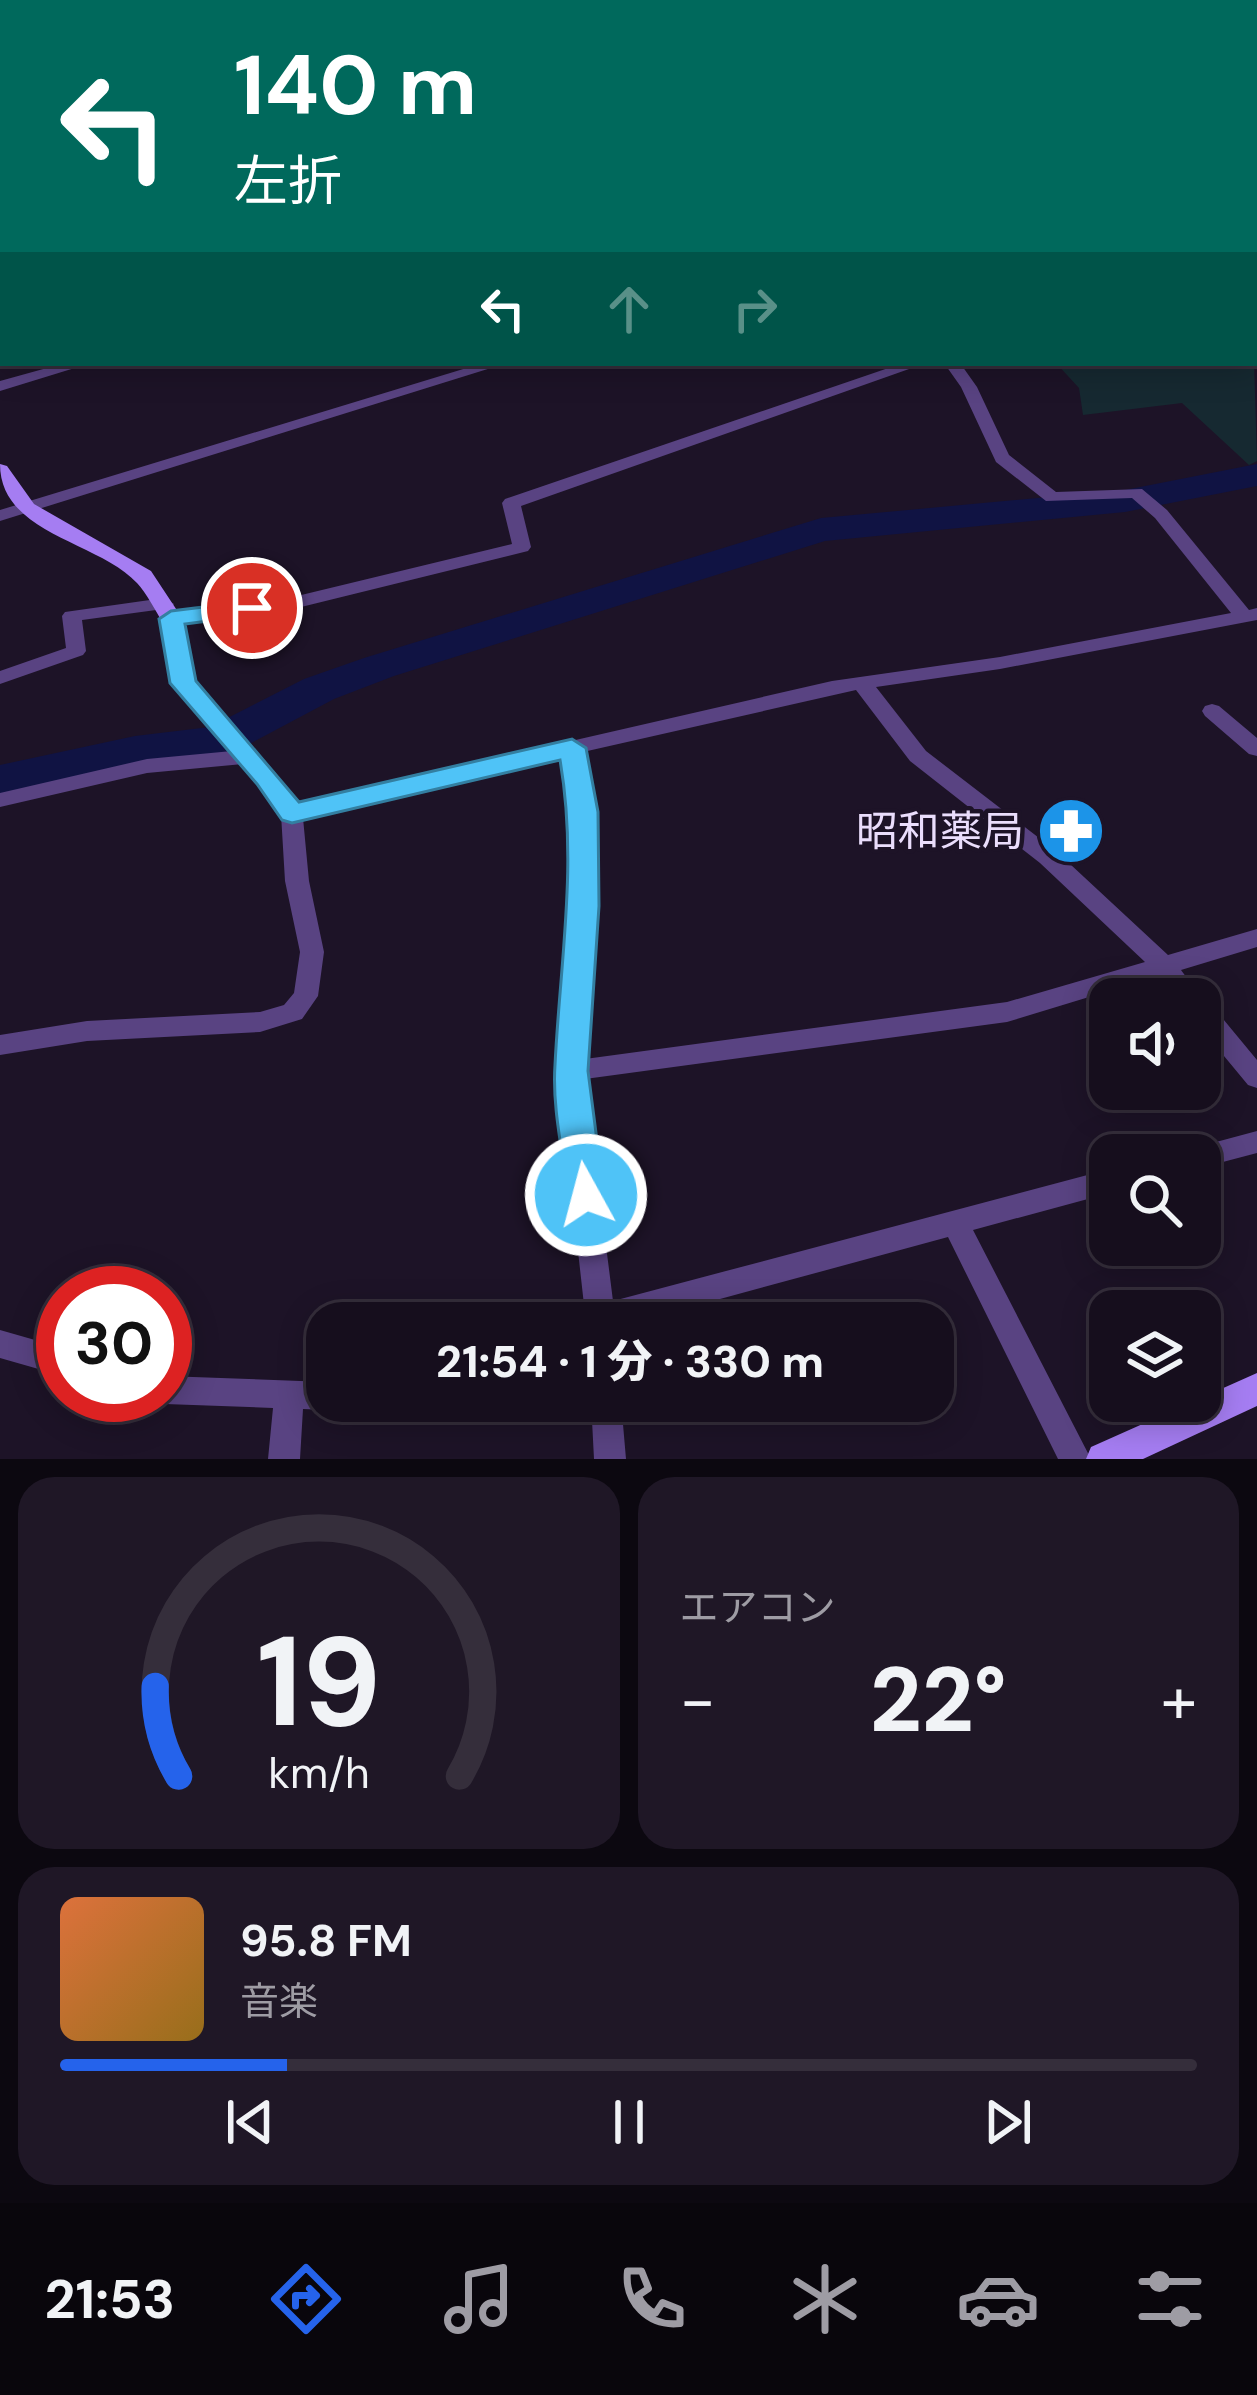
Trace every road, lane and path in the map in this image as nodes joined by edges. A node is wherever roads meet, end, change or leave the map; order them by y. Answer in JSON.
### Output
{"nodes":[{"id":1,"x":72,"y":366,"type":"edge"},
{"id":2,"x":489,"y":366,"type":"edge"},
{"id":3,"x":899,"y":366,"type":"edge"},
{"id":4,"x":954,"y":366,"type":"edge"},
{"id":5,"x":0,"y":386,"type":"edge"},
{"id":6,"x":0,"y":470,"type":"edge"},
{"id":7,"x":27,"y":508,"type":"junction"},
{"id":8,"x":0,"y":516,"type":"edge"},
{"id":9,"x":168,"y":611,"type":"junction"},
{"id":10,"x":1250,"y":615,"type":"edge"},
{"id":11,"x":0,"y":678,"type":"edge"},
{"id":12,"x":861,"y":682,"type":"junction"},
{"id":13,"x":1212,"y":711,"type":"dead end"},
{"id":14,"x":572,"y":748,"type":"junction"},
{"id":15,"x":1257,"y":749,"type":"edge"},
{"id":16,"x":246,"y":756,"type":"junction"},
{"id":17,"x":0,"y":800,"type":"edge"},
{"id":18,"x":292,"y":813,"type":"junction"},
{"id":19,"x":1257,"y":938,"type":"edge"},
{"id":20,"x":1162,"y":963,"type":"junction"},
{"id":21,"x":1174,"y":978,"type":"edge"},
{"id":22,"x":1221,"y":1035,"type":"edge"},
{"id":23,"x":0,"y":1046,"type":"edge"},
{"id":24,"x":571,"y":1071,"type":"junction"},
{"id":25,"x":1257,"y":1078,"type":"edge"},
{"id":26,"x":1257,"y":1142,"type":"edge"},
{"id":27,"x":1221,"y":1151,"type":"edge"},
{"id":28,"x":1089,"y":1187,"type":"edge"},
{"id":29,"x":955,"y":1223,"type":"junction"},
{"id":30,"x":599,"y":1302,"type":"edge"},
{"id":31,"x":670,"y":1302,"type":"edge"},
{"id":32,"x":0,"y":1344,"type":"edge"},
{"id":33,"x":36,"y":1354,"type":"edge"},
{"id":34,"x":1257,"y":1389,"type":"edge"},
{"id":35,"x":192,"y":1392,"type":"edge"},
{"id":36,"x":289,"y":1397,"type":"junction"},
{"id":37,"x":306,"y":1397,"type":"edge"},
{"id":38,"x":607,"y":1422,"type":"edge"},
{"id":39,"x":284,"y":1459,"type":"edge"},
{"id":40,"x":610,"y":1459,"type":"edge"},
{"id":41,"x":1075,"y":1459,"type":"edge"},
{"id":42,"x":1104,"y":1459,"type":"edge"}],
"edges":[{"from":1,"to":5,"type":"street"},
{"from":2,"to":7,"type":"street"},
{"from":3,"to":9,"type":"street"},
{"from":4,"to":10,"type":"street"},
{"from":6,"to":7,"type":"street"},
{"from":7,"to":8,"type":"street"},
{"from":7,"to":9,"type":"street"},
{"from":9,"to":11,"type":"street"},
{"from":9,"to":16,"type":"street"},
{"from":10,"to":12,"type":"street"},
{"from":12,"to":14,"type":"street"},
{"from":12,"to":20,"type":"street"},
{"from":13,"to":15,"type":"street"},
{"from":14,"to":18,"type":"street"},
{"from":14,"to":24,"type":"street"},
{"from":16,"to":17,"type":"street"},
{"from":16,"to":18,"type":"street"},
{"from":18,"to":23,"type":"street"},
{"from":19,"to":20,"type":"street"},
{"from":20,"to":21,"type":"street"},
{"from":20,"to":24,"type":"street"},
{"from":22,"to":25,"type":"street"},
{"from":24,"to":30,"type":"street"},
{"from":26,"to":27,"type":"street"},
{"from":28,"to":29,"type":"street"},
{"from":29,"to":31,"type":"street"},
{"from":29,"to":41,"type":"street"},
{"from":32,"to":33,"type":"street"},
{"from":34,"to":42,"type":"street"},
{"from":35,"to":36,"type":"street"},
{"from":36,"to":37,"type":"street"},
{"from":36,"to":39,"type":"street"},
{"from":38,"to":40,"type":"street"}]}
